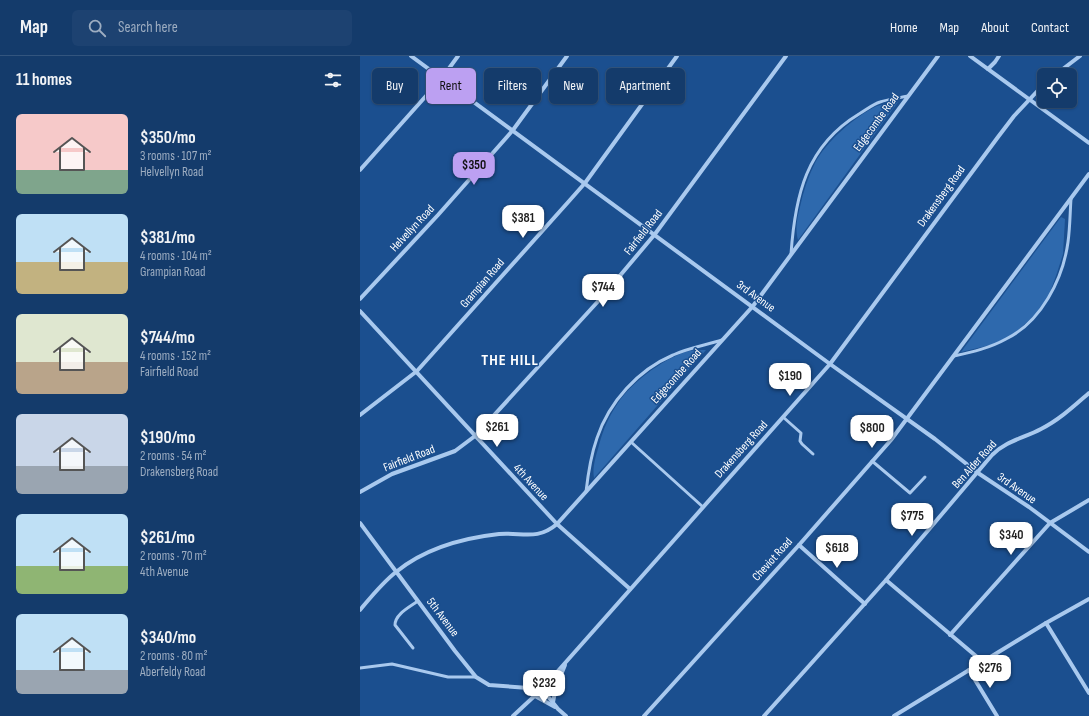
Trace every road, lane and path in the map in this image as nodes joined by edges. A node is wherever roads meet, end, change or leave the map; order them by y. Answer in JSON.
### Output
{"nodes":[{"id":1,"x":412,"y":56,"type":"edge"},
{"id":2,"x":458,"y":56,"type":"edge"},
{"id":3,"x":567,"y":56,"type":"edge"},
{"id":4,"x":677,"y":56,"type":"edge"},
{"id":5,"x":786,"y":56,"type":"edge"},
{"id":6,"x":938,"y":56,"type":"edge"},
{"id":7,"x":970,"y":56,"type":"edge"},
{"id":8,"x":999,"y":56,"type":"edge"},
{"id":9,"x":1080,"y":56,"type":"edge"},
{"id":10,"x":428,"y":68,"type":"edge"},
{"id":11,"x":449,"y":68,"type":"edge"},
{"id":12,"x":1064,"y":68,"type":"edge"},
{"id":13,"x":988,"y":69,"type":"junction"},
{"id":14,"x":1037,"y":91,"type":"edge"},
{"id":15,"x":426,"y":96,"type":"edge"},
{"id":16,"x":908,"y":96,"type":"junction"},
{"id":17,"x":1029,"y":99,"type":"junction"},
{"id":18,"x":476,"y":103,"type":"edge"},
{"id":19,"x":513,"y":130,"type":"junction"},
{"id":20,"x":1089,"y":142,"type":"edge"},
{"id":21,"x":360,"y":170,"type":"edge"},
{"id":22,"x":1089,"y":174,"type":"edge"},
{"id":23,"x":585,"y":183,"type":"junction"},
{"id":24,"x":1071,"y":199,"type":"junction"},
{"id":25,"x":655,"y":234,"type":"junction"},
{"id":26,"x":791,"y":254,"type":"junction"},
{"id":27,"x":360,"y":299,"type":"edge"},
{"id":28,"x":753,"y":306,"type":"junction"},
{"id":29,"x":360,"y":311,"type":"edge"},
{"id":30,"x":722,"y":340,"type":"junction"},
{"id":31,"x":954,"y":356,"type":"junction"},
{"id":32,"x":830,"y":364,"type":"junction"},
{"id":33,"x":417,"y":372,"type":"junction"},
{"id":34,"x":1089,"y":392,"type":"edge"},
{"id":35,"x":360,"y":414,"type":"edge"},
{"id":36,"x":783,"y":417,"type":"junction"},
{"id":37,"x":907,"y":420,"type":"junction"},
{"id":38,"x":475,"y":436,"type":"junction"},
{"id":39,"x":631,"y":442,"type":"junction"},
{"id":40,"x":813,"y":454,"type":"dead end"},
{"id":41,"x":872,"y":461,"type":"junction"},
{"id":42,"x":978,"y":473,"type":"junction"},
{"id":43,"x":925,"y":477,"type":"dead end"},
{"id":44,"x":360,"y":492,"type":"edge"},
{"id":45,"x":586,"y":492,"type":"junction"},
{"id":46,"x":1089,"y":500,"type":"edge"},
{"id":47,"x":704,"y":506,"type":"junction"},
{"id":48,"x":360,"y":523,"type":"edge"},
{"id":49,"x":557,"y":524,"type":"junction"},
{"id":50,"x":1050,"y":524,"type":"junction"},
{"id":51,"x":799,"y":545,"type":"junction"},
{"id":52,"x":1089,"y":552,"type":"edge"},
{"id":53,"x":396,"y":572,"type":"junction"},
{"id":54,"x":886,"y":580,"type":"junction"},
{"id":55,"x":630,"y":589,"type":"junction"},
{"id":56,"x":1089,"y":599,"type":"edge"},
{"id":57,"x":418,"y":601,"type":"junction"},
{"id":58,"x":864,"y":604,"type":"junction"},
{"id":59,"x":360,"y":610,"type":"edge"},
{"id":60,"x":1046,"y":623,"type":"junction"},
{"id":61,"x":950,"y":635,"type":"junction"},
{"id":62,"x":413,"y":648,"type":"dead end"},
{"id":63,"x":567,"y":661,"type":"junction"},
{"id":64,"x":983,"y":662,"type":"junction"},
{"id":65,"x":360,"y":668,"type":"edge"},
{"id":66,"x":970,"y":670,"type":"junction"},
{"id":67,"x":476,"y":677,"type":"junction"},
{"id":68,"x":531,"y":688,"type":"junction"},
{"id":69,"x":542,"y":689,"type":"junction"},
{"id":70,"x":1089,"y":692,"type":"edge"},
{"id":71,"x":535,"y":696,"type":"junction"},
{"id":72,"x":553,"y":702,"type":"junction"},
{"id":73,"x":558,"y":709,"type":"junction"},
{"id":74,"x":513,"y":716,"type":"edge"},
{"id":75,"x":566,"y":716,"type":"edge"},
{"id":76,"x":644,"y":716,"type":"edge"},
{"id":77,"x":764,"y":716,"type":"edge"},
{"id":78,"x":894,"y":716,"type":"edge"},
{"id":79,"x":997,"y":716,"type":"edge"}],
"edges":[{"from":1,"to":10,"type":"street","name":"3rd Avenue"},
{"from":2,"to":11,"type":"street"},
{"from":3,"to":19,"type":"street","name":"Helvellyn Road"},
{"from":4,"to":23,"type":"street","name":"Grampian Road"},
{"from":5,"to":25,"type":"street","name":"Fairfield Road"},
{"from":6,"to":16,"type":"street","name":"Edgecombe Road"},
{"from":7,"to":13,"type":"street"},
{"from":8,"to":13,"type":"street"},
{"from":9,"to":12,"type":"street"},
{"from":13,"to":17,"type":"street"},
{"from":14,"to":17,"type":"street","name":"Drakensberg Road"},
{"from":15,"to":21,"type":"street"},
{"from":16,"to":26,"type":"street","name":"Edgecombe Road"},
{"from":16,"to":26,"type":"lane"},
{"from":17,"to":20,"type":"street"},
{"from":17,"to":32,"type":"street","name":"Drakensberg Road"},
{"from":18,"to":19,"type":"street","name":"3rd Avenue"},
{"from":19,"to":23,"type":"street","name":"3rd Avenue"},
{"from":19,"to":27,"type":"street","name":"Helvellyn Road"},
{"from":22,"to":24,"type":"street","name":"Cheviot Road"},
{"from":23,"to":25,"type":"street","name":"3rd Avenue"},
{"from":23,"to":33,"type":"street","name":"Grampian Road"},
{"from":24,"to":31,"type":"street","name":"Cheviot Road"},
{"from":24,"to":31,"type":"lane"},
{"from":25,"to":28,"type":"street","name":"3rd Avenue"},
{"from":25,"to":38,"type":"street","name":"Fairfield Road"},
{"from":26,"to":28,"type":"street","name":"Edgecombe Road"},
{"from":28,"to":30,"type":"street","name":"Edgecombe Road"},
{"from":28,"to":32,"type":"street","name":"3rd Avenue"},
{"from":29,"to":33,"type":"street","name":"4th Avenue"},
{"from":30,"to":39,"type":"street","name":"Edgecombe Road"},
{"from":30,"to":45,"type":"lane"},
{"from":31,"to":37,"type":"street","name":"Cheviot Road"},
{"from":32,"to":36,"type":"street","name":"Drakensberg Road"},
{"from":32,"to":37,"type":"street","name":"3rd Avenue"},
{"from":33,"to":35,"type":"street","name":"Grampian Road"},
{"from":33,"to":38,"type":"street","name":"4th Avenue"},
{"from":34,"to":42,"type":"street","name":"Ben Alder Road"},
{"from":36,"to":40,"type":"lane"},
{"from":36,"to":47,"type":"street","name":"Drakensberg Road"},
{"from":37,"to":41,"type":"street","name":"Cheviot Road"},
{"from":37,"to":42,"type":"street","name":"3rd Avenue"},
{"from":38,"to":44,"type":"street","name":"Fairfield Road"},
{"from":38,"to":49,"type":"street","name":"4th Avenue"},
{"from":39,"to":45,"type":"street","name":"Edgecombe Road"},
{"from":39,"to":47,"type":"lane"},
{"from":41,"to":43,"type":"lane"},
{"from":41,"to":51,"type":"street","name":"Cheviot Road"},
{"from":42,"to":50,"type":"street","name":"3rd Avenue"},
{"from":42,"to":54,"type":"street","name":"Ben Alder Road"},
{"from":45,"to":49,"type":"street","name":"Edgecombe Road"},
{"from":46,"to":50,"type":"street"},
{"from":47,"to":55,"type":"street","name":"Drakensberg Road"},
{"from":48,"to":53,"type":"street","name":"5th Avenue"},
{"from":49,"to":53,"type":"street","name":"Edgecombe Road"},
{"from":49,"to":55,"type":"street","name":"4th Avenue"},
{"from":50,"to":52,"type":"street","name":"3rd Avenue"},
{"from":50,"to":61,"type":"street"},
{"from":51,"to":58,"type":"street"},
{"from":51,"to":76,"type":"street","name":"Cheviot Road"},
{"from":53,"to":57,"type":"street","name":"5th Avenue"},
{"from":53,"to":59,"type":"street","name":"Edgecombe Road"},
{"from":54,"to":58,"type":"street","name":"Ben Alder Road"},
{"from":54,"to":61,"type":"street"},
{"from":55,"to":63,"type":"street","name":"Drakensberg Road"},
{"from":56,"to":60,"type":"street"},
{"from":57,"to":62,"type":"lane"},
{"from":57,"to":67,"type":"street","name":"5th Avenue"},
{"from":58,"to":77,"type":"street","name":"Ben Alder Road"},
{"from":60,"to":64,"type":"street"},
{"from":60,"to":70,"type":"street"},
{"from":61,"to":64,"type":"street"},
{"from":63,"to":69,"type":"street","name":"Drakensberg Road"},
{"from":63,"to":72,"type":"street"},
{"from":64,"to":66,"type":"street"},
{"from":65,"to":67,"type":"lane"},
{"from":66,"to":78,"type":"street"},
{"from":66,"to":79,"type":"street"},
{"from":67,"to":68,"type":"street","name":"5th Avenue"},
{"from":68,"to":69,"type":"street","name":"5th Avenue"},
{"from":68,"to":71,"type":"street"},
{"from":69,"to":71,"type":"street","name":"Drakensberg Road"},
{"from":69,"to":72,"type":"street"},
{"from":71,"to":73,"type":"street"},
{"from":71,"to":74,"type":"street","name":"Drakensberg Road"},
{"from":72,"to":73,"type":"street"},
{"from":73,"to":75,"type":"street"}]}
